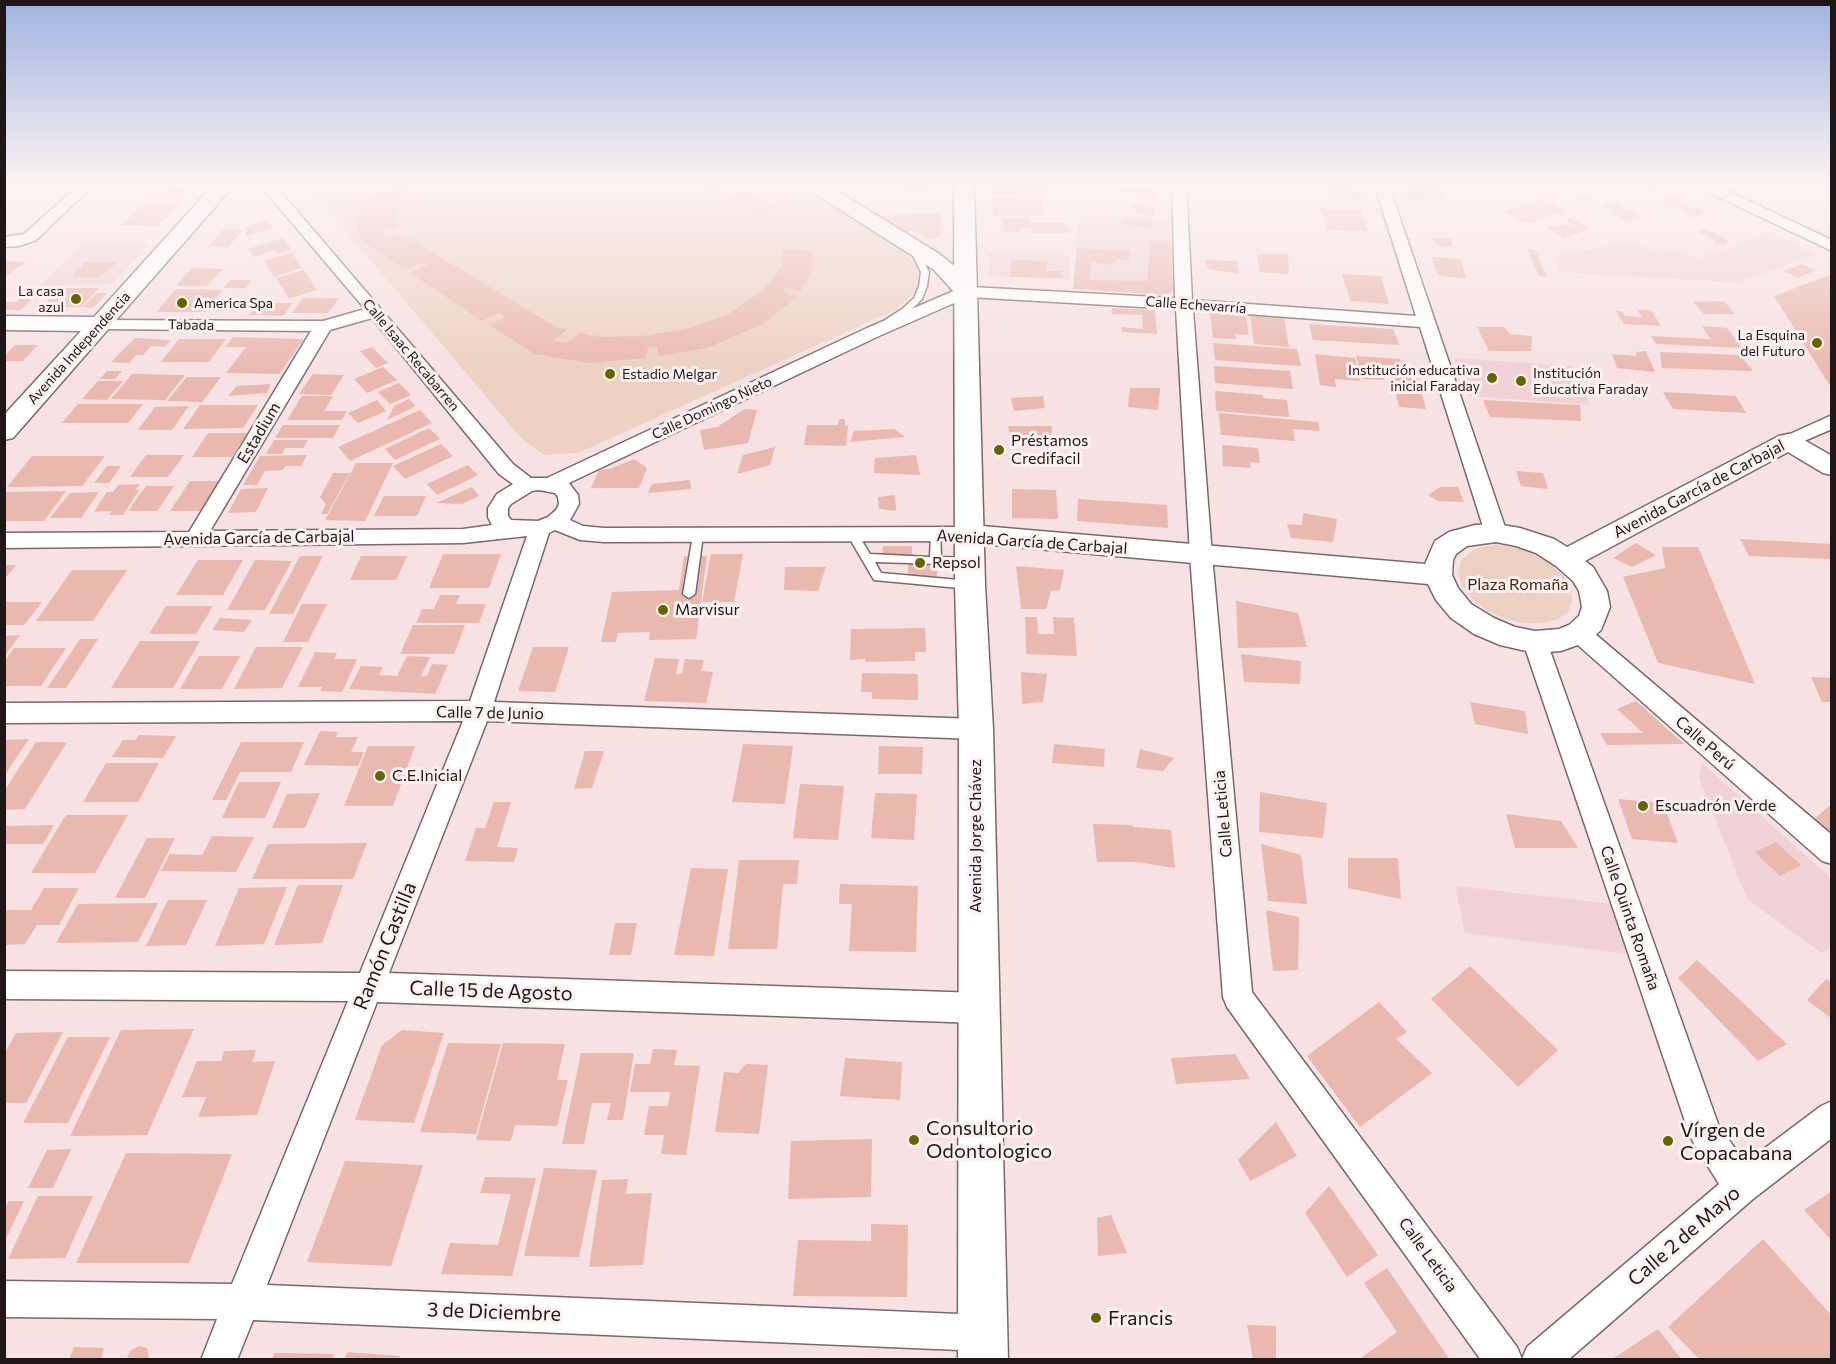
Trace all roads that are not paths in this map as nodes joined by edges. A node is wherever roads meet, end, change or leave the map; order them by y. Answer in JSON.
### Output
{"nodes":[{"id":1,"x":170,"y":247,"type":"edge"},
{"id":2,"x":324,"y":247,"type":"edge"},
{"id":3,"x":905,"y":247,"type":"edge"},
{"id":4,"x":918,"y":247,"type":"edge"},
{"id":5,"x":964,"y":247,"type":"edge"},
{"id":6,"x":1182,"y":247,"type":"edge"},
{"id":7,"x":1402,"y":247,"type":"edge"},
{"id":8,"x":914,"y":252,"type":"junction"},
{"id":9,"x":964,"y":300,"type":"junction"},
{"id":10,"x":1184,"y":304,"type":"junction"},
{"id":11,"x":375,"y":312,"type":"junction"},
{"id":12,"x":1426,"y":322,"type":"junction"},
{"id":13,"x":4,"y":323,"type":"edge"},
{"id":14,"x":101,"y":324,"type":"junction"},
{"id":15,"x":323,"y":326,"type":"junction"},
{"id":16,"x":873,"y":332,"type":"junction"},
{"id":17,"x":1832,"y":421,"type":"edge"},
{"id":18,"x":4,"y":432,"type":"edge"},
{"id":19,"x":1788,"y":442,"type":"junction"},
{"id":20,"x":1832,"y":467,"type":"edge"},
{"id":21,"x":551,"y":484,"type":"junction"},
{"id":22,"x":526,"y":485,"type":"junction"},
{"id":23,"x":548,"y":525,"type":"junction"},
{"id":24,"x":514,"y":529,"type":"junction"},
{"id":25,"x":1496,"y":533,"type":"junction"},
{"id":26,"x":852,"y":534,"type":"junction"},
{"id":27,"x":936,"y":534,"type":"junction"},
{"id":28,"x":699,"y":535,"type":"junction"},
{"id":29,"x":195,"y":539,"type":"junction"},
{"id":30,"x":4,"y":541,"type":"edge"},
{"id":31,"x":1201,"y":555,"type":"junction"},
{"id":32,"x":866,"y":558,"type":"junction"},
{"id":33,"x":1566,"y":559,"type":"junction"},
{"id":34,"x":970,"y":560,"type":"junction"},
{"id":35,"x":935,"y":561,"type":"junction"},
{"id":36,"x":1438,"y":575,"type":"junction"},
{"id":37,"x":689,"y":594,"type":"dead end"},
{"id":38,"x":1579,"y":633,"type":"junction"},
{"id":39,"x":1534,"y":642,"type":"junction"},
{"id":40,"x":478,"y":711,"type":"junction"},
{"id":41,"x":4,"y":713,"type":"edge"},
{"id":42,"x":976,"y":729,"type":"junction"},
{"id":43,"x":1832,"y":852,"type":"edge"},
{"id":44,"x":4,"y":985,"type":"edge"},
{"id":45,"x":368,"y":987,"type":"junction"},
{"id":46,"x":978,"y":1008,"type":"junction"},
{"id":47,"x":1832,"y":1117,"type":"edge"},
{"id":48,"x":1741,"y":1187,"type":"junction"},
{"id":49,"x":4,"y":1299,"type":"edge"},
{"id":50,"x":242,"y":1302,"type":"junction"},
{"id":51,"x":983,"y":1346,"type":"edge"},
{"id":52,"x":219,"y":1359,"type":"edge"},
{"id":53,"x":1504,"y":1359,"type":"edge"},
{"id":54,"x":1540,"y":1359,"type":"edge"}],
"edges":[{"from":1,"to":14,"type":"main road","name":"Avenida Independencia"},
{"from":2,"to":11,"type":"street","name":"Calle Isaac Recabarren"},
{"from":3,"to":8,"type":"lane"},
{"from":4,"to":9,"type":"street"},
{"from":5,"to":9,"type":"main road","name":"Avenida Jorge Chávez"},
{"from":6,"to":10,"type":"street","name":"Calle Leticia"},
{"from":7,"to":12,"type":"street"},
{"from":8,"to":9,"type":"lane"},
{"from":8,"to":16,"type":"lane","name":"Calle Domingo Nieto"},
{"from":9,"to":10,"type":"street","name":"Calle Echevarría"},
{"from":9,"to":16,"type":"street","name":"Calle Domingo Nieto"},
{"from":9,"to":34,"type":"main road","name":"Avenida Jorge Chávez"},
{"from":10,"to":12,"type":"street","name":"Calle Echevarría"},
{"from":10,"to":31,"type":"street","name":"Calle Leticia"},
{"from":11,"to":15,"type":"street","name":"Tabada"},
{"from":11,"to":22,"type":"street","name":"Calle Isaac Recabarren"},
{"from":12,"to":25,"type":"street"},
{"from":13,"to":14,"type":"main road","name":"Tabada"},
{"from":14,"to":15,"type":"street","name":"Tabada"},
{"from":14,"to":18,"type":"main road","name":"Avenida Independencia"},
{"from":15,"to":29,"type":"street","name":"Estadium"},
{"from":16,"to":21,"type":"street","name":"Calle Domingo Nieto"},
{"from":17,"to":19,"type":"street","name":"Avenida García de Carbajal"},
{"from":19,"to":20,"type":"street"},
{"from":19,"to":33,"type":"street","name":"Avenida García de Carbajal"},
{"from":21,"to":22,"type":"street"},
{"from":21,"to":23,"type":"street"},
{"from":22,"to":24,"type":"street"},
{"from":23,"to":24,"type":"street"},
{"from":23,"to":28,"type":"street","name":"Avenida García de Carbajal"},
{"from":23,"to":40,"type":"street","name":"Ramón Castilla"},
{"from":24,"to":29,"type":"street","name":"Avenida García de Carbajal"},
{"from":25,"to":33,"type":"street"},
{"from":25,"to":36,"type":"street"},
{"from":26,"to":27,"type":"street","name":"Avenida García de Carbajal"},
{"from":26,"to":28,"type":"street","name":"Avenida García de Carbajal"},
{"from":26,"to":32,"type":"lane"},
{"from":27,"to":34,"type":"street","name":"Avenida García de Carbajal"},
{"from":27,"to":35,"type":"lane"},
{"from":28,"to":37,"type":"lane"},
{"from":29,"to":30,"type":"street","name":"Avenida García de Carbajal"},
{"from":31,"to":34,"type":"street","name":"Avenida García de Carbajal"},
{"from":31,"to":36,"type":"street","name":"Avenida García de Carbajal"},
{"from":31,"to":53,"type":"street","name":"Calle Leticia"},
{"from":32,"to":34,"type":"lane"},
{"from":32,"to":35,"type":"lane"},
{"from":33,"to":38,"type":"street"},
{"from":34,"to":35,"type":"lane"},
{"from":34,"to":42,"type":"main road","name":"Avenida Jorge Chávez"},
{"from":36,"to":39,"type":"street"},
{"from":38,"to":39,"type":"street"},
{"from":38,"to":43,"type":"street","name":"Calle Perú"},
{"from":39,"to":48,"type":"street","name":"Calle Quinta Romaña"},
{"from":40,"to":41,"type":"street","name":"Calle 7 de Junio"},
{"from":40,"to":42,"type":"street","name":"Calle 7 de Junio"},
{"from":40,"to":45,"type":"street","name":"Ramón Castilla"},
{"from":42,"to":46,"type":"main road","name":"Avenida Jorge Chávez"},
{"from":44,"to":45,"type":"street","name":"Calle 15 de Agosto"},
{"from":45,"to":46,"type":"street","name":"Calle 15 de Agosto"},
{"from":45,"to":50,"type":"street","name":"Ramón Castilla"},
{"from":46,"to":51,"type":"main road","name":"Avenida Jorge Chávez"},
{"from":47,"to":48,"type":"street","name":"Calle 2 de Mayo"},
{"from":48,"to":54,"type":"street","name":"Calle 2 de Mayo"},
{"from":49,"to":50,"type":"street","name":"3 de Diciembre"},
{"from":50,"to":51,"type":"street","name":"3 de Diciembre"},
{"from":50,"to":52,"type":"street","name":"Ramón Castilla"}]}
